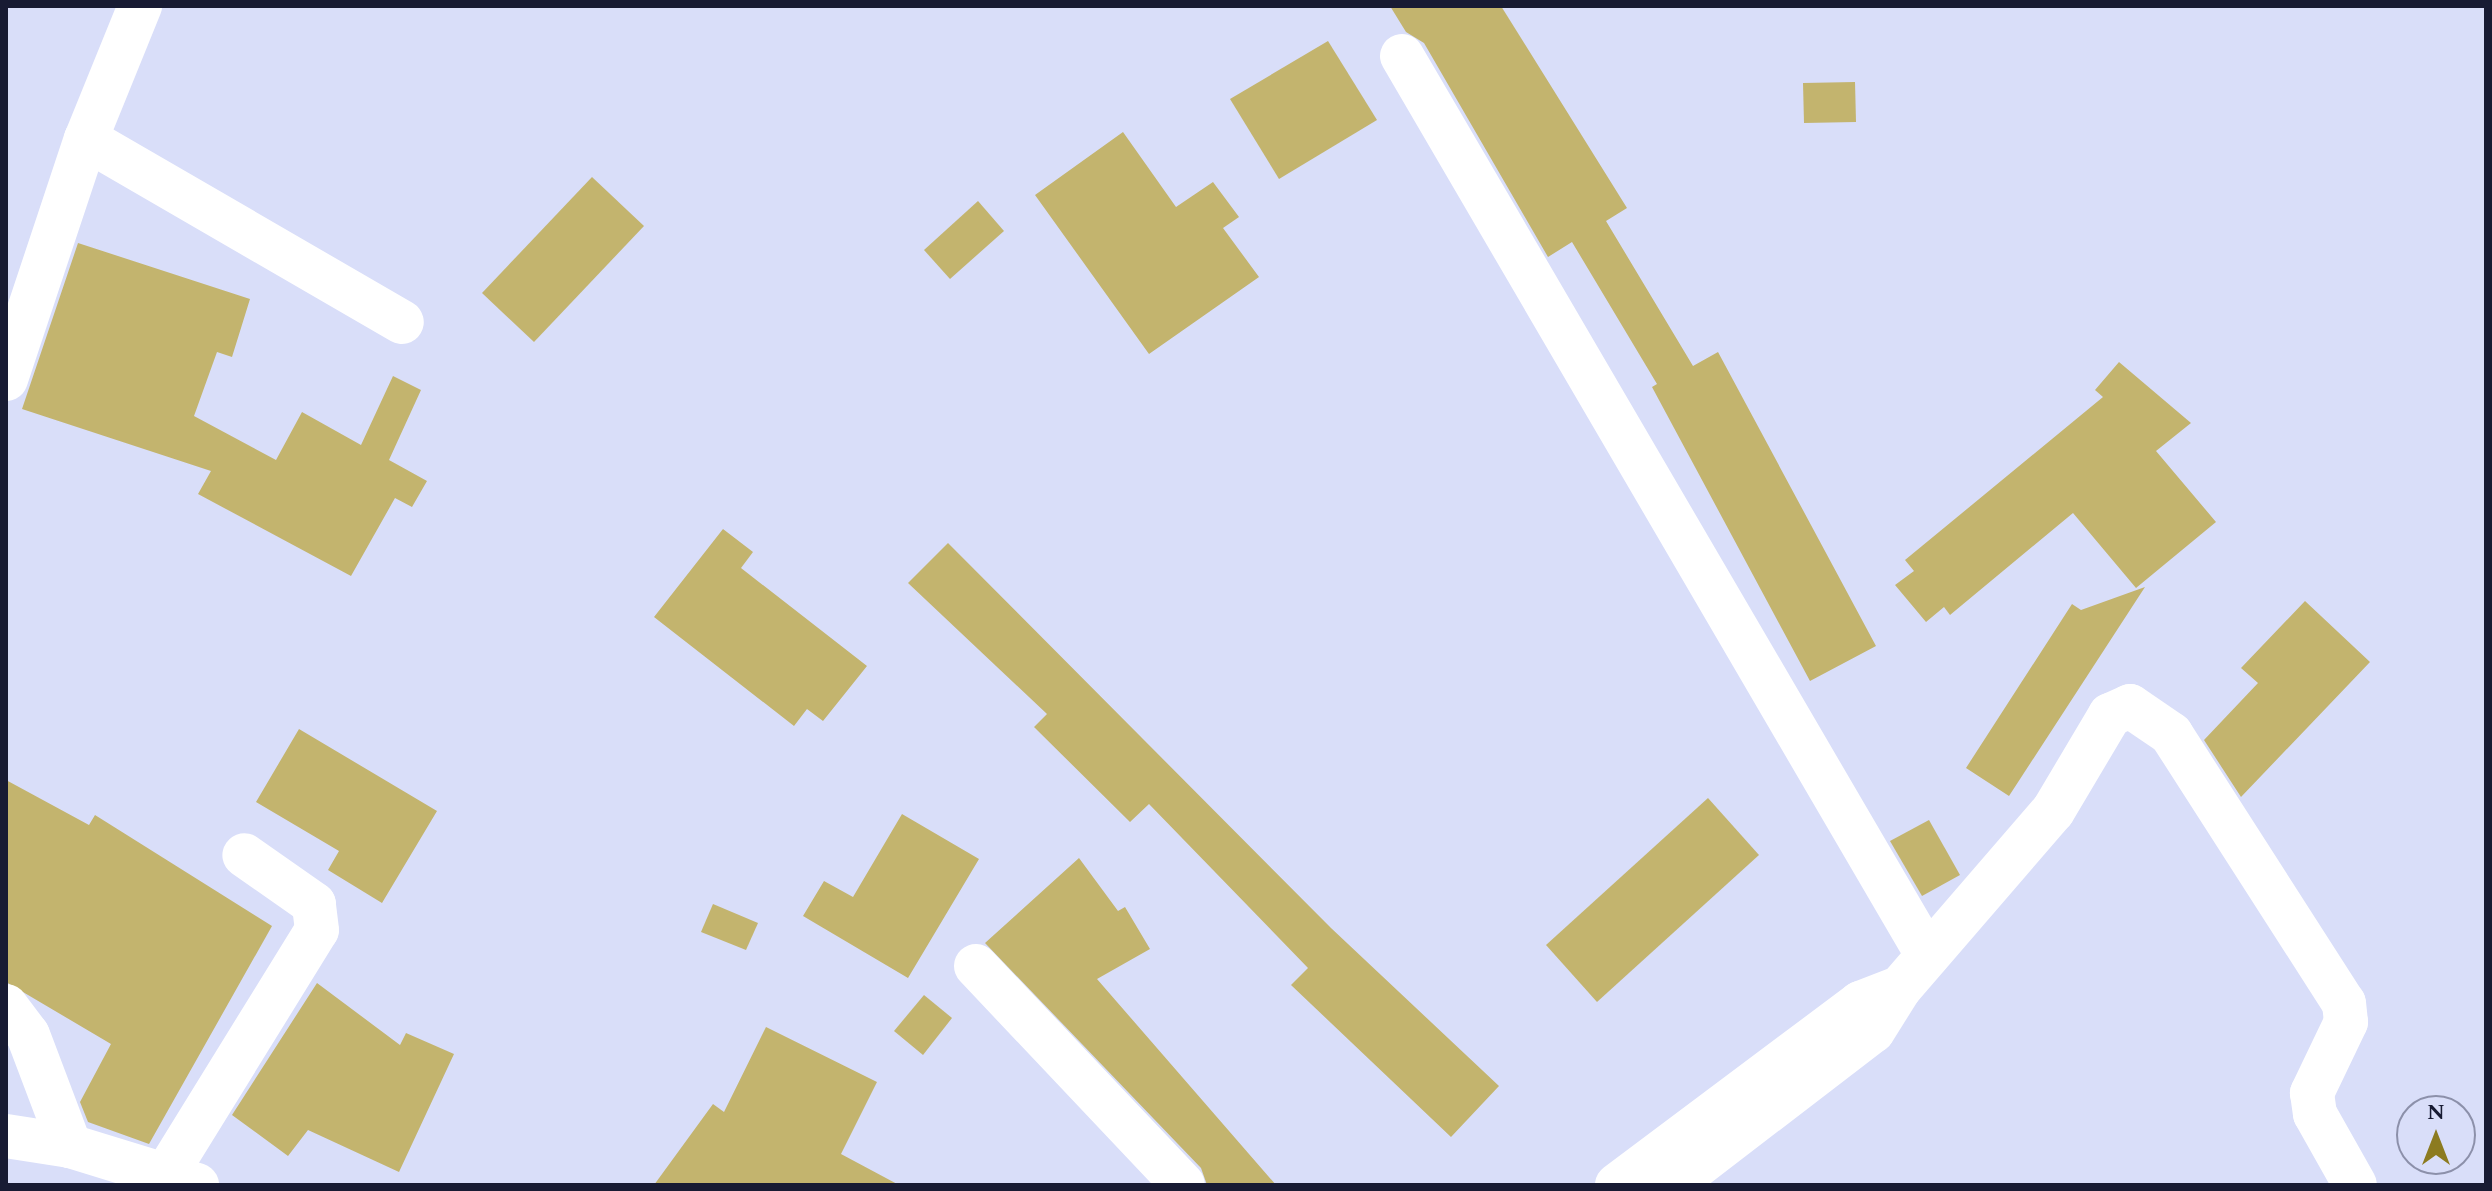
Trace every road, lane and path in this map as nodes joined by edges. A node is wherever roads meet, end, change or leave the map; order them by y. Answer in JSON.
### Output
{"nodes":[{"id":1,"x":140,"y":6,"type":"edge"},
{"id":2,"x":1402,"y":56,"type":"dead end"},
{"id":3,"x":86,"y":139,"type":"junction"},
{"id":4,"x":402,"y":322,"type":"dead end"},
{"id":5,"x":6,"y":379,"type":"edge"},
{"id":6,"x":244,"y":855,"type":"dead end"},
{"id":7,"x":1928,"y":956,"type":"junction"},
{"id":8,"x":976,"y":966,"type":"dead end"},
{"id":9,"x":1900,"y":988,"type":"junction"},
{"id":10,"x":6,"y":1006,"type":"edge"},
{"id":11,"x":6,"y":1136,"type":"edge"},
{"id":12,"x":70,"y":1146,"type":"junction"},
{"id":13,"x":182,"y":1178,"type":"edge"},
{"id":14,"x":1183,"y":1185,"type":"edge"},
{"id":15,"x":1617,"y":1185,"type":"edge"},
{"id":16,"x":1672,"y":1185,"type":"edge"},
{"id":17,"x":2355,"y":1185,"type":"edge"}],
"edges":[{"from":1,"to":3,"type":"street"},
{"from":2,"to":7,"type":"street"},
{"from":3,"to":4,"type":"street"},
{"from":3,"to":5,"type":"street"},
{"from":6,"to":13,"type":"street"},
{"from":7,"to":9,"type":"street"},
{"from":7,"to":17,"type":"street"},
{"from":8,"to":14,"type":"street"},
{"from":9,"to":15,"type":"street"},
{"from":9,"to":16,"type":"street"},
{"from":10,"to":12,"type":"street"},
{"from":11,"to":12,"type":"street"},
{"from":12,"to":13,"type":"street"}]}
